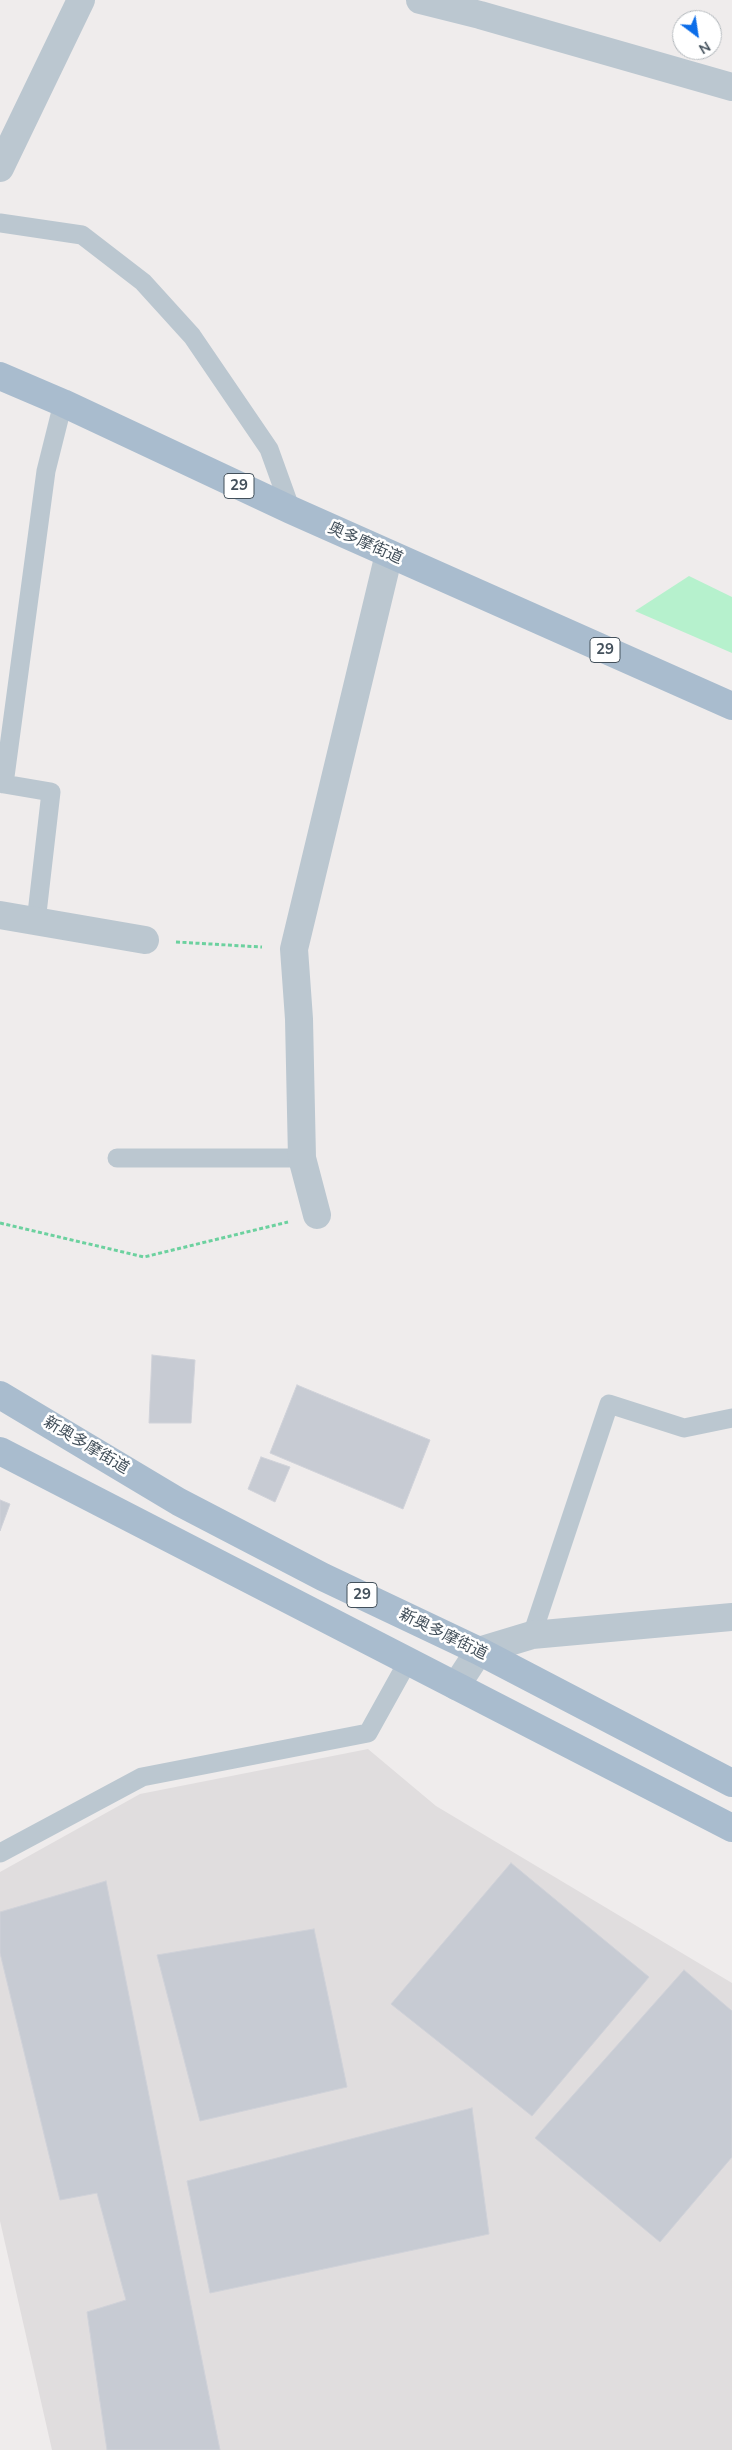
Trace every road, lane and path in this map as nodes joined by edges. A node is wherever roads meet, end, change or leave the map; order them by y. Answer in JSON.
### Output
{"nodes":[{"id":1,"x":81,"y":0,"type":"edge"},
{"id":2,"x":420,"y":0,"type":"edge"},
{"id":3,"x":731,"y":85,"type":"edge"},
{"id":4,"x":0,"y":168,"type":"edge"},
{"id":5,"x":0,"y":223,"type":"edge"},
{"id":6,"x":0,"y":376,"type":"edge"},
{"id":7,"x":64,"y":403,"type":"junction"},
{"id":8,"x":291,"y":510,"type":"junction"},
{"id":9,"x":389,"y":554,"type":"junction"},
{"id":10,"x":732,"y":706,"type":"edge"},
{"id":11,"x":0,"y":915,"type":"edge"},
{"id":12,"x":36,"y":922,"type":"junction"},
{"id":13,"x":145,"y":940,"type":"joint"},
{"id":14,"x":294,"y":949,"type":"junction"},
{"id":15,"x":117,"y":1158,"type":"dead end"},
{"id":16,"x":302,"y":1158,"type":"junction"},
{"id":17,"x":317,"y":1215,"type":"joint"},
{"id":18,"x":0,"y":1223,"type":"edge"},
{"id":19,"x":0,"y":1395,"type":"edge"},
{"id":20,"x":732,"y":1418,"type":"edge"},
{"id":21,"x":0,"y":1451,"type":"edge"},
{"id":22,"x":732,"y":1617,"type":"edge"},
{"id":23,"x":532,"y":1635,"type":"junction"},
{"id":24,"x":478,"y":1652,"type":"junction"},
{"id":25,"x":408,"y":1661,"type":"junction"},
{"id":26,"x":456,"y":1686,"type":"junction"},
{"id":27,"x":732,"y":1784,"type":"edge"},
{"id":28,"x":732,"y":1828,"type":"edge"},
{"id":29,"x":0,"y":1853,"type":"edge"}],
"edges":[{"from":1,"to":4,"type":"street"},
{"from":2,"to":3,"type":"street"},
{"from":5,"to":8,"type":"lane"},
{"from":6,"to":7,"type":"main road","name":"奥多摩街道","number":"29"},
{"from":7,"to":8,"type":"main road","name":"奥多摩街道","number":"29"},
{"from":7,"to":12,"type":"lane"},
{"from":8,"to":9,"type":"main road","name":"奥多摩街道","number":"29"},
{"from":9,"to":10,"type":"main road","name":"奥多摩街道","number":"29"},
{"from":9,"to":14,"type":"street"},
{"from":11,"to":12,"type":"street"},
{"from":12,"to":13,"type":"street"},
{"from":13,"to":14,"type":"path"},
{"from":14,"to":16,"type":"street"},
{"from":15,"to":16,"type":"lane"},
{"from":16,"to":17,"type":"street"},
{"from":17,"to":18,"type":"path"},
{"from":19,"to":24,"type":"main road","name":"新奥多摩街道","number":"29"},
{"from":20,"to":23,"type":"lane"},
{"from":21,"to":25,"type":"main road","number":"29"},
{"from":22,"to":23,"type":"street"},
{"from":23,"to":24,"type":"street"},
{"from":24,"to":26,"type":"street"},
{"from":24,"to":27,"type":"main road","name":"新奥多摩街道","number":"29"},
{"from":25,"to":26,"type":"main road","number":"29"},
{"from":25,"to":29,"type":"lane"},
{"from":26,"to":28,"type":"main road","number":"29"}]}
